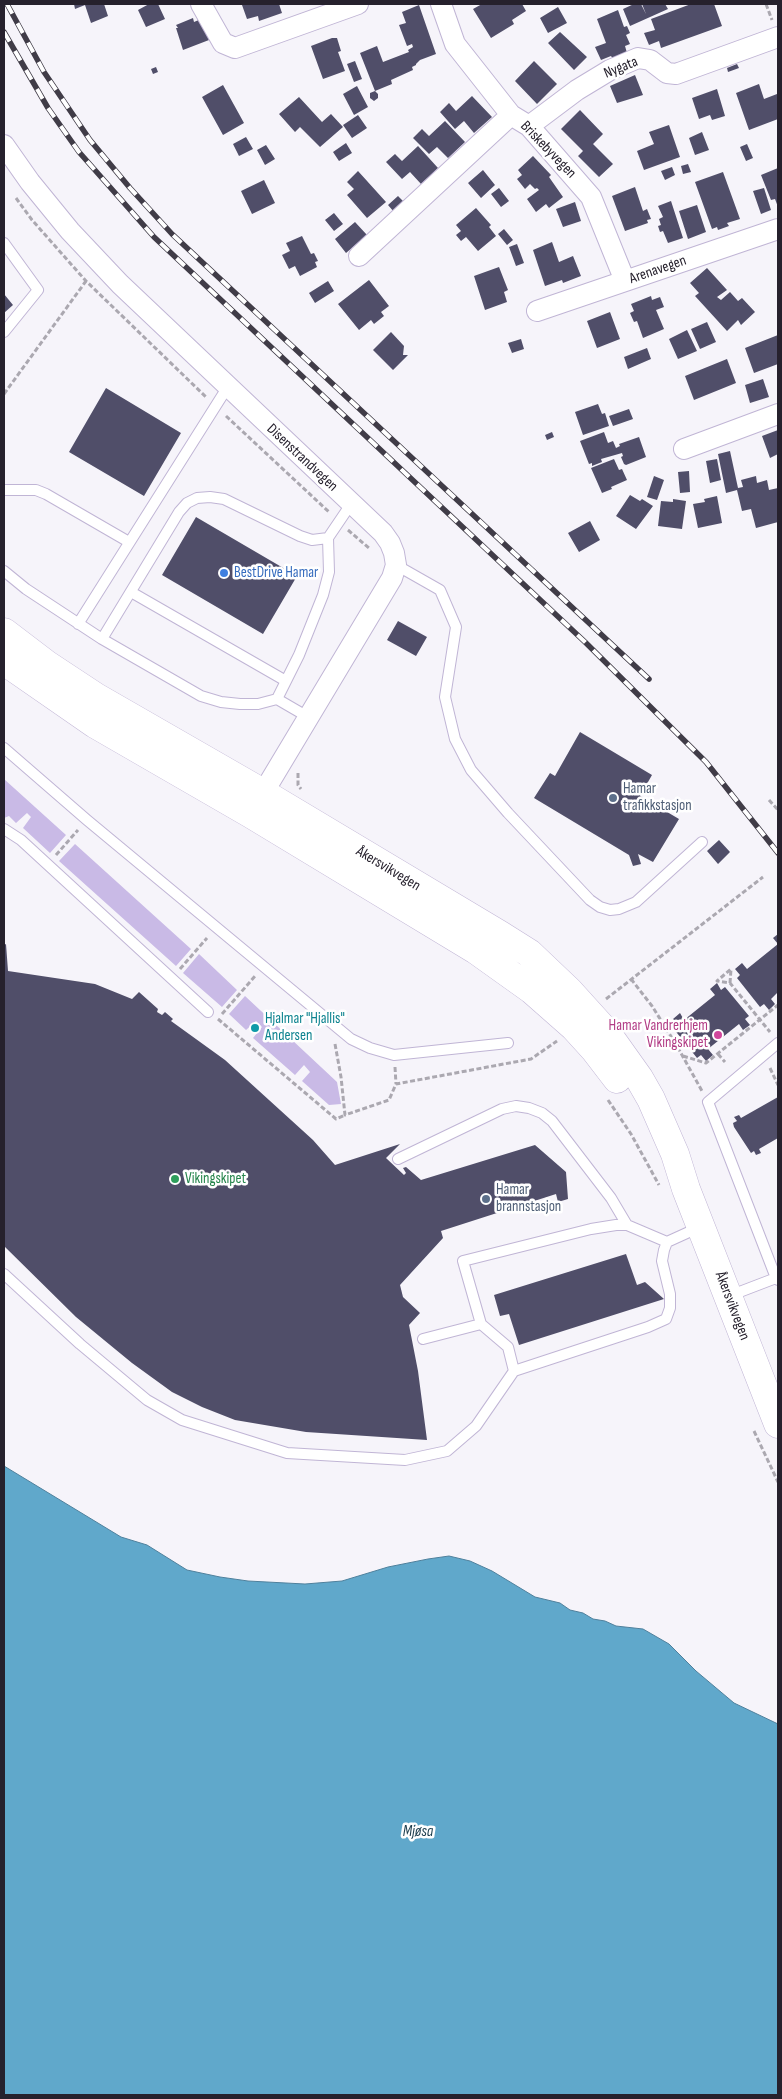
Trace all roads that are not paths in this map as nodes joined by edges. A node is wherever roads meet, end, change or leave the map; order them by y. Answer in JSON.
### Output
{"nodes":[{"id":1,"x":200,"y":4,"type":"edge"},
{"id":2,"x":358,"y":4,"type":"edge"},
{"id":3,"x":441,"y":4,"type":"edge"},
{"id":4,"x":778,"y":38,"type":"edge"},
{"id":5,"x":511,"y":115,"type":"junction"},
{"id":6,"x":529,"y":126,"type":"junction"},
{"id":7,"x":4,"y":145,"type":"edge"},
{"id":8,"x":778,"y":229,"type":"edge"},
{"id":9,"x":4,"y":243,"type":"edge"},
{"id":10,"x":359,"y":256,"type":"dead end"},
{"id":11,"x":625,"y":281,"type":"junction"},
{"id":12,"x":537,"y":311,"type":"dead end"},
{"id":13,"x":4,"y":332,"type":"edge"},
{"id":14,"x":227,"y":388,"type":"junction"},
{"id":15,"x":778,"y":414,"type":"edge"},
{"id":16,"x":684,"y":449,"type":"dead end"},
{"id":17,"x":4,"y":490,"type":"edge"},
{"id":18,"x":351,"y":504,"type":"junction"},
{"id":19,"x":328,"y":538,"type":"junction"},
{"id":20,"x":129,"y":542,"type":"junction"},
{"id":21,"x":396,"y":565,"type":"junction"},
{"id":22,"x":4,"y":571,"type":"edge"},
{"id":23,"x":131,"y":592,"type":"junction"},
{"id":24,"x":78,"y":624,"type":"junction"},
{"id":25,"x":4,"y":632,"type":"edge"},
{"id":26,"x":102,"y":639,"type":"junction"},
{"id":27,"x":4,"y":661,"type":"edge"},
{"id":28,"x":286,"y":681,"type":"junction"},
{"id":29,"x":277,"y":699,"type":"junction"},
{"id":30,"x":308,"y":717,"type":"junction"},
{"id":31,"x":4,"y":748,"type":"edge"},
{"id":32,"x":257,"y":804,"type":"junction"},
{"id":33,"x":4,"y":829,"type":"edge"},
{"id":34,"x":702,"y":842,"type":"dead end"},
{"id":35,"x":208,"y":1012,"type":"road end"},
{"id":36,"x":508,"y":1043,"type":"dead end"},
{"id":37,"x":776,"y":1046,"type":"edge"},
{"id":38,"x":398,"y":1159,"type":"dead end"},
{"id":39,"x":627,"y":1226,"type":"junction"},
{"id":40,"x":701,"y":1227,"type":"junction"},
{"id":41,"x":667,"y":1242,"type":"junction"},
{"id":42,"x":4,"y":1274,"type":"edge"},
{"id":43,"x":777,"y":1279,"type":"edge"},
{"id":44,"x":729,"y":1296,"type":"junction"},
{"id":45,"x":481,"y":1324,"type":"junction"},
{"id":46,"x":422,"y":1339,"type":"dead end"},
{"id":47,"x":514,"y":1371,"type":"junction"},
{"id":48,"x":766,"y":1427,"type":"edge"}],
"edges":[{"from":1,"to":2,"type":"street"},
{"from":3,"to":5,"type":"street","name":"Briskebyvegen"},
{"from":4,"to":6,"type":"street","name":"Nygata"},
{"from":5,"to":6,"type":"street","name":"Briskebyvegen"},
{"from":5,"to":10,"type":"street"},
{"from":6,"to":11,"type":"street","name":"Briskebyvegen"},
{"from":7,"to":14,"type":"street","name":"Disenstrandvegen"},
{"from":8,"to":11,"type":"street","name":"Arenavegen"},
{"from":9,"to":13,"type":"lane"},
{"from":11,"to":12,"type":"street","name":"Arenavegen"},
{"from":14,"to":18,"type":"street","name":"Disenstrandvegen"},
{"from":14,"to":20,"type":"lane"},
{"from":15,"to":16,"type":"street"},
{"from":17,"to":20,"type":"lane"},
{"from":18,"to":19,"type":"lane"},
{"from":18,"to":21,"type":"street","name":"Disenstrandvegen"},
{"from":19,"to":23,"type":"lane"},
{"from":19,"to":28,"type":"lane"},
{"from":20,"to":24,"type":"lane"},
{"from":21,"to":30,"type":"street"},
{"from":21,"to":34,"type":"lane"},
{"from":22,"to":24,"type":"lane"},
{"from":23,"to":26,"type":"lane"},
{"from":23,"to":28,"type":"lane"},
{"from":24,"to":26,"type":"lane"},
{"from":25,"to":32,"type":"street","name":"Åkersvikvegen"},
{"from":26,"to":29,"type":"lane"},
{"from":27,"to":32,"type":"street","name":"Åkersvikvegen"},
{"from":28,"to":29,"type":"lane"},
{"from":29,"to":30,"type":"lane"},
{"from":30,"to":32,"type":"street"},
{"from":31,"to":36,"type":"lane"},
{"from":32,"to":40,"type":"street","name":"Åkersvikvegen"},
{"from":33,"to":35,"type":"lane"},
{"from":37,"to":43,"type":"lane"},
{"from":38,"to":39,"type":"lane"},
{"from":39,"to":41,"type":"lane"},
{"from":39,"to":45,"type":"lane"},
{"from":40,"to":41,"type":"lane"},
{"from":40,"to":44,"type":"street","name":"Åkersvikvegen"},
{"from":41,"to":47,"type":"lane"},
{"from":42,"to":47,"type":"lane"},
{"from":43,"to":44,"type":"lane"},
{"from":44,"to":48,"type":"street","name":"Åkersvikvegen"},
{"from":45,"to":46,"type":"lane"},
{"from":45,"to":47,"type":"lane"}]}
